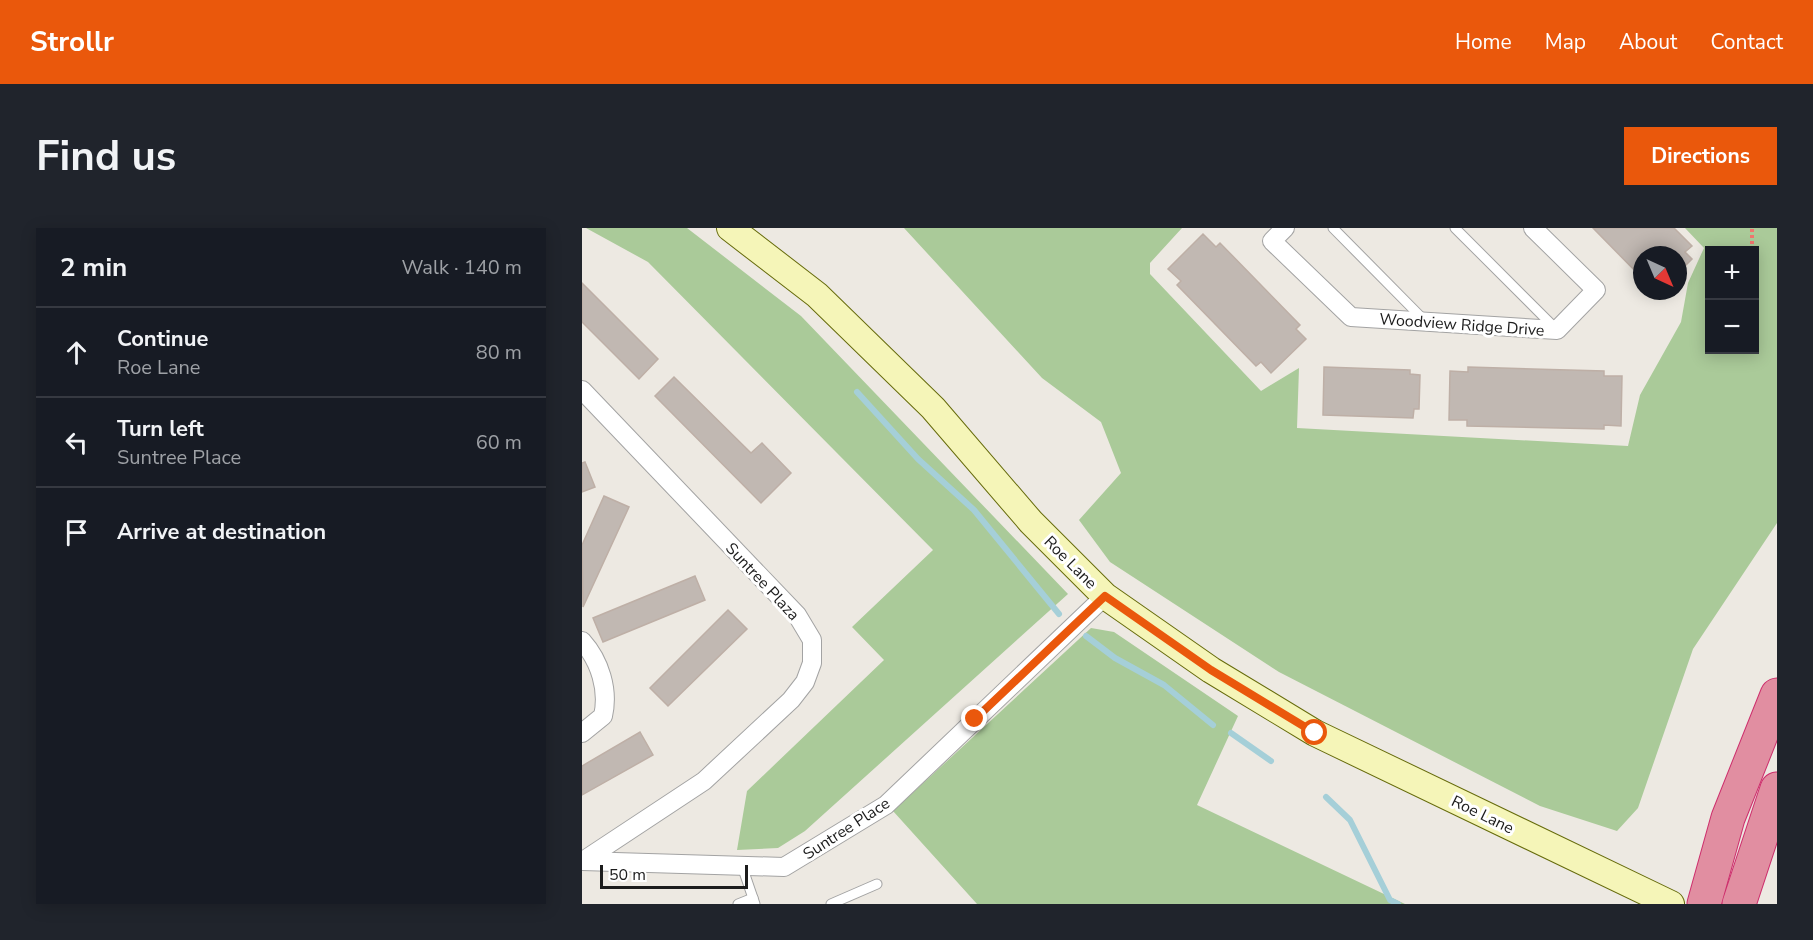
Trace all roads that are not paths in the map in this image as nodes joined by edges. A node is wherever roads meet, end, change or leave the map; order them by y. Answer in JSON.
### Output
{"nodes":[{"id":1,"x":730,"y":228,"type":"edge"},
{"id":2,"x":1285,"y":228,"type":"edge"},
{"id":3,"x":1333,"y":228,"type":"edge"},
{"id":4,"x":1455,"y":228,"type":"edge"},
{"id":5,"x":1533,"y":228,"type":"edge"},
{"id":6,"x":1426,"y":322,"type":"junction"},
{"id":7,"x":1557,"y":330,"type":"junction"},
{"id":8,"x":582,"y":390,"type":"edge"},
{"id":9,"x":1105,"y":596,"type":"junction"},
{"id":10,"x":582,"y":641,"type":"edge"},
{"id":11,"x":1777,"y":695,"type":"edge"},
{"id":12,"x":582,"y":733,"type":"edge"},
{"id":13,"x":1777,"y":789,"type":"edge"},
{"id":14,"x":582,"y":861,"type":"edge"},
{"id":15,"x":742,"y":866,"type":"junction"},
{"id":16,"x":877,"y":884,"type":"dead end"},
{"id":17,"x":754,"y":901,"type":"edge"},
{"id":18,"x":738,"y":904,"type":"edge"},
{"id":19,"x":831,"y":904,"type":"edge"},
{"id":20,"x":1671,"y":904,"type":"edge"},
{"id":21,"x":1704,"y":904,"type":"edge"},
{"id":22,"x":1739,"y":904,"type":"edge"}],
"edges":[{"from":1,"to":9,"type":"street","name":"Roe Lane"},
{"from":2,"to":6,"type":"street","name":"Woodview Ridge Drive"},
{"from":3,"to":6,"type":"lane"},
{"from":4,"to":7,"type":"lane"},
{"from":5,"to":7,"type":"street","name":"Woodview Ridge Drive"},
{"from":6,"to":7,"type":"street","name":"Woodview Ridge Drive"},
{"from":8,"to":14,"type":"street","name":"Suntree Plaza"},
{"from":9,"to":15,"type":"street","name":"Suntree Place"},
{"from":9,"to":20,"type":"street","name":"Roe Lane"},
{"from":10,"to":12,"type":"street"},
{"from":11,"to":21,"type":"highway"},
{"from":13,"to":22,"type":"highway"},
{"from":14,"to":15,"type":"street","name":"Suntree Place"},
{"from":15,"to":17,"type":"lane"},
{"from":16,"to":19,"type":"lane"},
{"from":17,"to":18,"type":"lane"}]}
